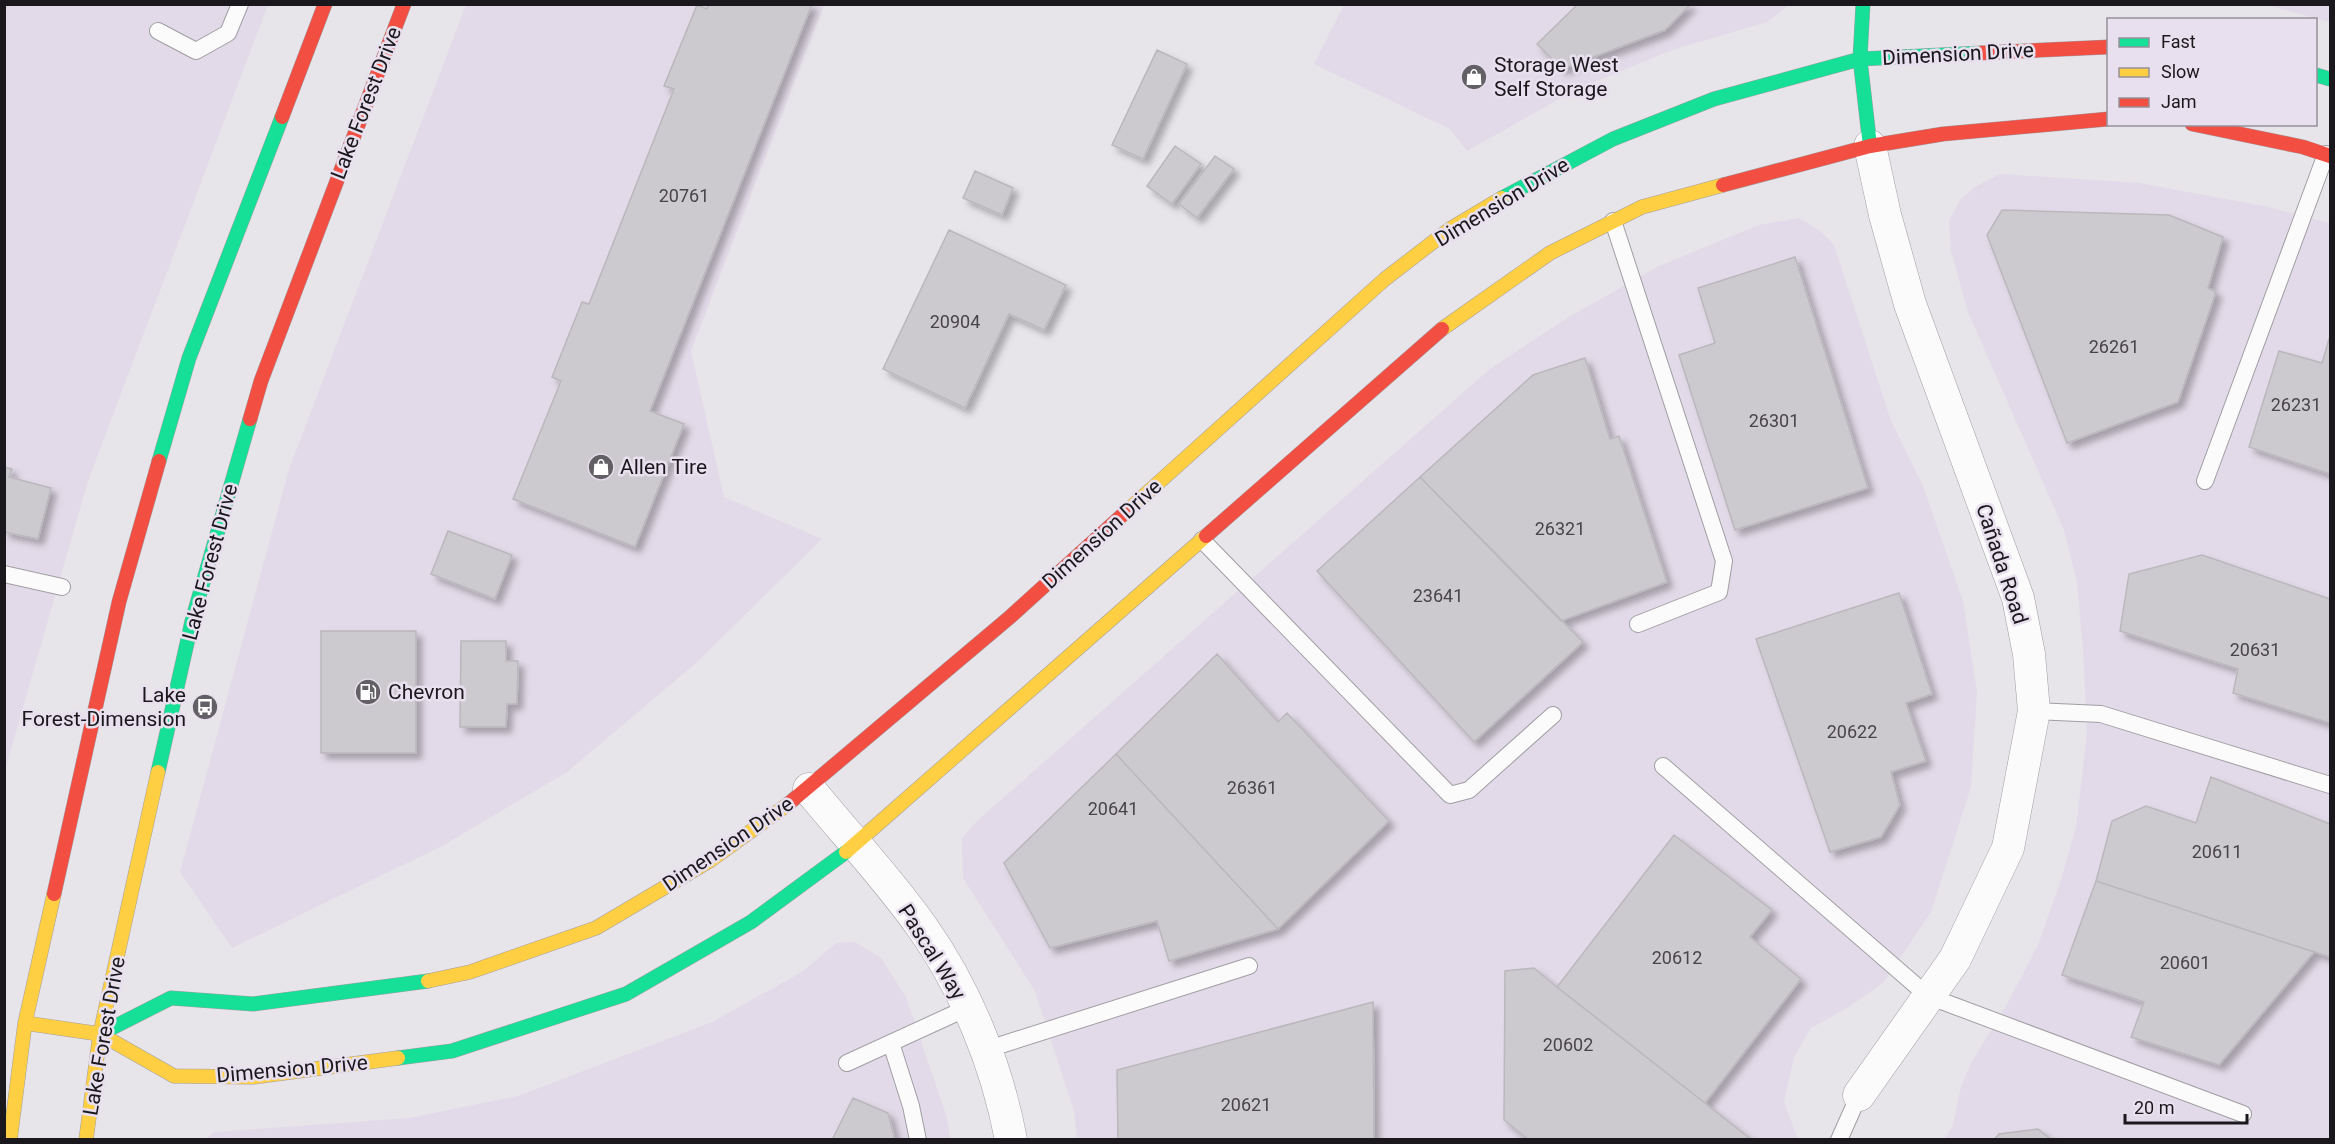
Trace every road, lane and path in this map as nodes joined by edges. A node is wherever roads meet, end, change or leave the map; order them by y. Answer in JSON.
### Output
{"nodes":[{"id":1,"x":240,"y":4,"type":"edge"},
{"id":2,"x":325,"y":4,"type":"edge"},
{"id":3,"x":404,"y":4,"type":"edge"},
{"id":4,"x":1863,"y":4,"type":"edge"},
{"id":5,"x":158,"y":32,"type":"dead end"},
{"id":6,"x":2107,"y":47,"type":"edge"},
{"id":7,"x":1860,"y":59,"type":"junction"},
{"id":8,"x":2107,"y":119,"type":"edge"},
{"id":9,"x":2201,"y":126,"type":"edge"},
{"id":10,"x":1870,"y":146,"type":"junction"},
{"id":11,"x":2328,"y":155,"type":"edge"},
{"id":12,"x":1613,"y":221,"type":"junction"},
{"id":13,"x":2205,"y":481,"type":"dead end"},
{"id":14,"x":1202,"y":540,"type":"junction"},
{"id":15,"x":4,"y":574,"type":"edge"},
{"id":16,"x":62,"y":587,"type":"dead end"},
{"id":17,"x":1638,"y":624,"type":"dead end"},
{"id":18,"x":2034,"y":711,"type":"junction"},
{"id":19,"x":1553,"y":714,"type":"dead end"},
{"id":20,"x":1663,"y":766,"type":"dead end"},
{"id":21,"x":2331,"y":785,"type":"edge"},
{"id":22,"x":809,"y":789,"type":"junction"},
{"id":23,"x":856,"y":846,"type":"junction"},
{"id":24,"x":1249,"y":966,"type":"dead end"},
{"id":25,"x":1928,"y":996,"type":"junction"},
{"id":26,"x":967,"y":1008,"type":"junction"},
{"id":27,"x":25,"y":1023,"type":"junction"},
{"id":28,"x":100,"y":1034,"type":"junction"},
{"id":29,"x":891,"y":1043,"type":"junction"},
{"id":30,"x":985,"y":1050,"type":"junction"},
{"id":31,"x":847,"y":1063,"type":"dead end"},
{"id":32,"x":1859,"y":1095,"type":"joint"},
{"id":33,"x":2243,"y":1114,"type":"dead end"},
{"id":34,"x":10,"y":1140,"type":"edge"},
{"id":35,"x":86,"y":1140,"type":"edge"},
{"id":36,"x":918,"y":1140,"type":"edge"},
{"id":37,"x":1011,"y":1140,"type":"edge"},
{"id":38,"x":1839,"y":1140,"type":"edge"}],
"edges":[{"from":1,"to":5,"type":"lane"},
{"from":2,"to":27,"type":"main road"},
{"from":3,"to":28,"type":"main road","name":"Lake Forest Drive"},
{"from":4,"to":7,"type":"main road","name":"Cañada Road"},
{"from":6,"to":7,"type":"main road","name":"Dimension Drive"},
{"from":7,"to":10,"type":"main road","name":"Cañada Road"},
{"from":7,"to":22,"type":"main road","name":"Dimension Drive"},
{"from":8,"to":10,"type":"main road","name":"Dimension Drive"},
{"from":9,"to":11,"type":"main road"},
{"from":10,"to":12,"type":"main road","name":"Dimension Drive"},
{"from":10,"to":18,"type":"street","name":"Cañada Road"},
{"from":11,"to":13,"type":"lane"},
{"from":12,"to":14,"type":"main road","name":"Dimension Drive"},
{"from":12,"to":17,"type":"lane"},
{"from":14,"to":19,"type":"lane"},
{"from":14,"to":23,"type":"main road","name":"Dimension Drive"},
{"from":15,"to":16,"type":"lane"},
{"from":18,"to":21,"type":"lane"},
{"from":18,"to":25,"type":"street","name":"Cañada Road"},
{"from":20,"to":25,"type":"lane"},
{"from":22,"to":23,"type":"street","name":"Pascal Way"},
{"from":22,"to":28,"type":"main road","name":"Dimension Drive"},
{"from":23,"to":26,"type":"street","name":"Pascal Way"},
{"from":23,"to":28,"type":"main road","name":"Dimension Drive"},
{"from":24,"to":30,"type":"lane"},
{"from":25,"to":32,"type":"street","name":"Cañada Road"},
{"from":25,"to":33,"type":"lane"},
{"from":26,"to":29,"type":"lane"},
{"from":26,"to":30,"type":"street","name":"Pascal Way"},
{"from":27,"to":28,"type":"main road","name":"Dimension Drive"},
{"from":27,"to":34,"type":"main road"},
{"from":28,"to":35,"type":"main road","name":"Lake Forest Drive"},
{"from":29,"to":31,"type":"lane"},
{"from":29,"to":36,"type":"lane"},
{"from":30,"to":37,"type":"street","name":"Pascal Way"},
{"from":32,"to":38,"type":"lane"}]}
